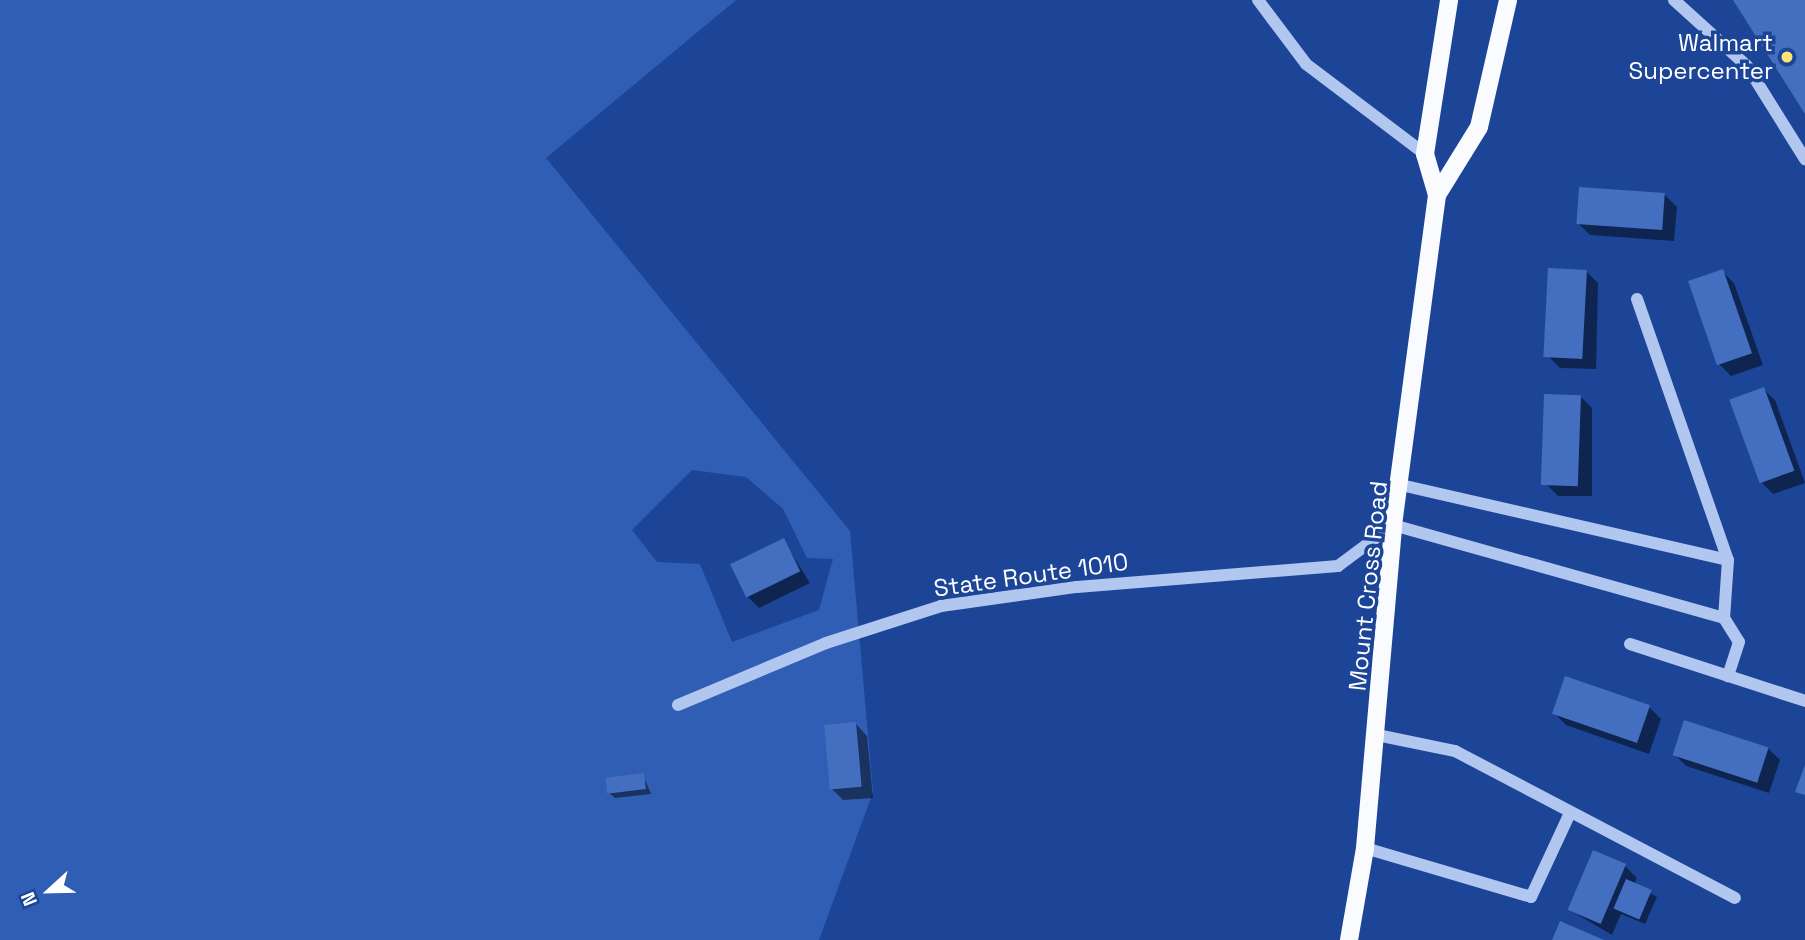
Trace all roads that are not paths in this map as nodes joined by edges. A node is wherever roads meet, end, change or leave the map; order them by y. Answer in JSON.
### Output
{"nodes":[{"id":1,"x":1258,"y":0,"type":"edge"},
{"id":2,"x":1449,"y":0,"type":"edge"},
{"id":3,"x":1508,"y":0,"type":"edge"},
{"id":4,"x":1674,"y":0,"type":"edge"},
{"id":5,"x":1425,"y":154,"type":"junction"},
{"id":6,"x":1805,"y":159,"type":"edge"},
{"id":7,"x":1437,"y":195,"type":"junction"},
{"id":8,"x":1637,"y":299,"type":"dead end"},
{"id":9,"x":1401,"y":485,"type":"junction"},
{"id":10,"x":1393,"y":525,"type":"junction"},
{"id":11,"x":1728,"y":560,"type":"junction"},
{"id":12,"x":1724,"y":618,"type":"junction"},
{"id":13,"x":1630,"y":644,"type":"dead end"},
{"id":14,"x":1728,"y":676,"type":"junction"},
{"id":15,"x":1805,"y":701,"type":"edge"},
{"id":16,"x":678,"y":705,"type":"dead end"},
{"id":17,"x":1377,"y":735,"type":"junction"},
{"id":18,"x":1569,"y":815,"type":"junction"},
{"id":19,"x":1365,"y":848,"type":"junction"},
{"id":20,"x":1735,"y":898,"type":"dead end"},
{"id":21,"x":1349,"y":940,"type":"edge"}],
"edges":[{"from":1,"to":5,"type":"street"},
{"from":2,"to":5,"type":"main road","name":"Mount Cross Road"},
{"from":3,"to":7,"type":"main road","name":"Mount Cross Road"},
{"from":4,"to":6,"type":"street"},
{"from":5,"to":7,"type":"main road","name":"Mount Cross Road"},
{"from":7,"to":9,"type":"main road","name":"Mount Cross Road"},
{"from":8,"to":11,"type":"street"},
{"from":9,"to":10,"type":"main road","name":"Mount Cross Road"},
{"from":9,"to":11,"type":"street"},
{"from":10,"to":12,"type":"street"},
{"from":10,"to":16,"type":"street","name":"State Route 1010"},
{"from":10,"to":17,"type":"main road","name":"Mount Cross Road"},
{"from":11,"to":12,"type":"street"},
{"from":12,"to":14,"type":"street"},
{"from":13,"to":14,"type":"street"},
{"from":14,"to":15,"type":"street"},
{"from":17,"to":18,"type":"street"},
{"from":17,"to":19,"type":"main road","name":"Mount Cross Road"},
{"from":18,"to":19,"type":"street"},
{"from":18,"to":20,"type":"street"},
{"from":19,"to":21,"type":"main road","name":"Mount Cross Road"}]}
